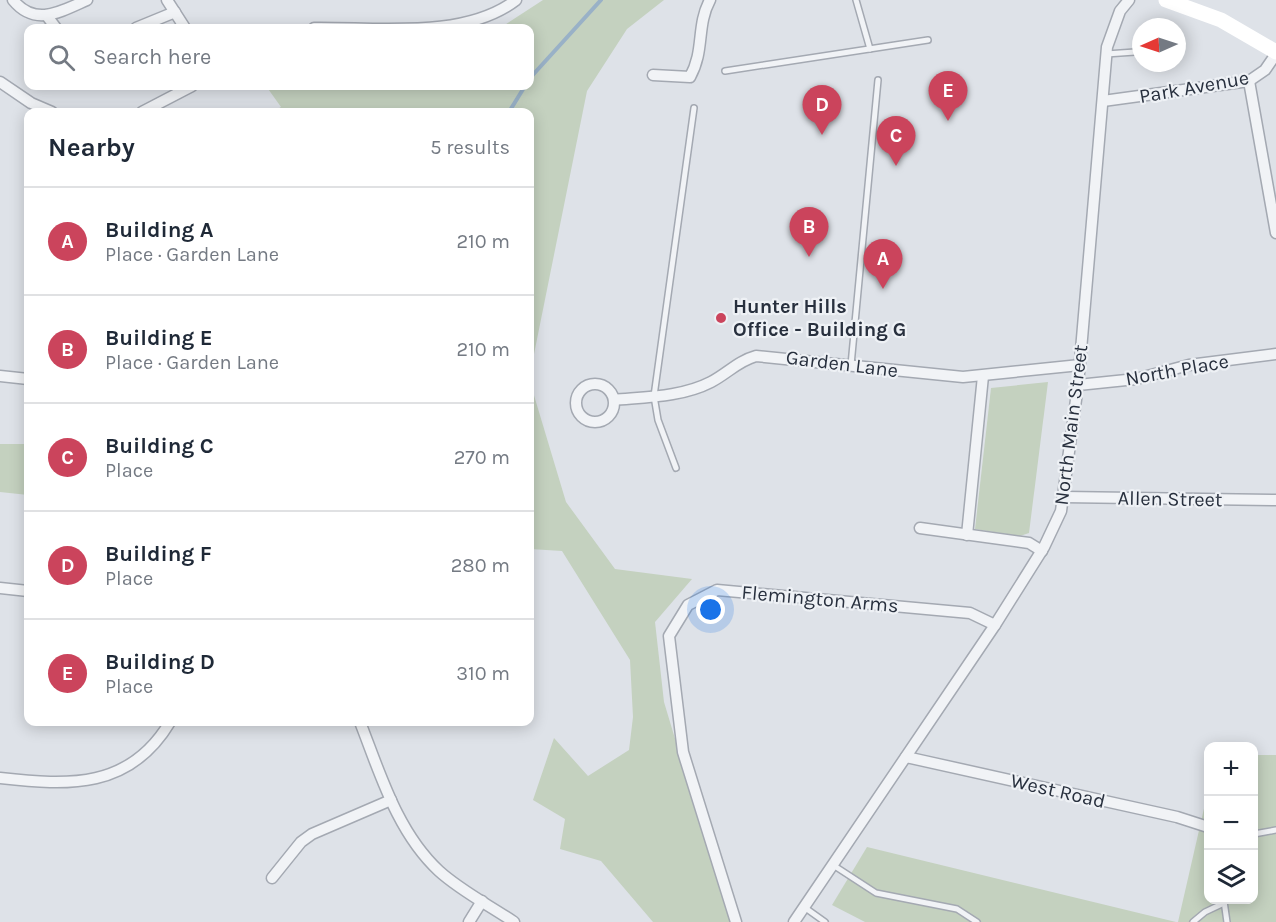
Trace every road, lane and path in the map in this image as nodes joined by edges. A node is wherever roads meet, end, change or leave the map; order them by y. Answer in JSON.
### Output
{"nodes":[{"id":1,"x":13,"y":0,"type":"edge"},
{"id":2,"x":87,"y":0,"type":"edge"},
{"id":3,"x":167,"y":0,"type":"edge"},
{"id":4,"x":516,"y":0,"type":"edge"},
{"id":5,"x":711,"y":0,"type":"edge"},
{"id":6,"x":856,"y":0,"type":"edge"},
{"id":7,"x":1129,"y":0,"type":"edge"},
{"id":8,"x":1166,"y":0,"type":"edge"},
{"id":9,"x":1192,"y":5,"type":"edge"},
{"id":10,"x":175,"y":12,"type":"junction"},
{"id":11,"x":47,"y":16,"type":"junction"},
{"id":12,"x":53,"y":24,"type":"edge"},
{"id":13,"x":146,"y":24,"type":"edge"},
{"id":14,"x":182,"y":24,"type":"edge"},
{"id":15,"x":457,"y":24,"type":"edge"},
{"id":16,"x":928,"y":40,"type":"dead end"},
{"id":17,"x":870,"y":49,"type":"junction"},
{"id":18,"x":1132,"y":52,"type":"edge"},
{"id":19,"x":1276,"y":53,"type":"edge"},
{"id":20,"x":1106,"y":54,"type":"junction"},
{"id":21,"x":725,"y":71,"type":"dead end"},
{"id":22,"x":653,"y":75,"type":"dead end"},
{"id":23,"x":878,"y":80,"type":"dead end"},
{"id":24,"x":1250,"y":81,"type":"junction"},
{"id":25,"x":0,"y":82,"type":"edge"},
{"id":26,"x":184,"y":90,"type":"edge"},
{"id":27,"x":1103,"y":101,"type":"junction"},
{"id":28,"x":42,"y":108,"type":"edge"},
{"id":29,"x":150,"y":108,"type":"edge"},
{"id":30,"x":694,"y":108,"type":"dead end"},
{"id":31,"x":1276,"y":233,"type":"edge"},
{"id":32,"x":1276,"y":354,"type":"edge"},
{"id":33,"x":852,"y":365,"type":"junction"},
{"id":34,"x":1080,"y":365,"type":"junction"},
{"id":35,"x":0,"y":376,"type":"edge"},
{"id":36,"x":982,"y":376,"type":"junction"},
{"id":37,"x":24,"y":379,"type":"edge"},
{"id":38,"x":1078,"y":385,"type":"junction"},
{"id":39,"x":654,"y":396,"type":"junction"},
{"id":40,"x":614,"y":400,"type":"dead end"},
{"id":41,"x":676,"y":468,"type":"dead end"},
{"id":42,"x":1064,"y":497,"type":"junction"},
{"id":43,"x":1276,"y":500,"type":"edge"},
{"id":44,"x":920,"y":528,"type":"dead end"},
{"id":45,"x":966,"y":535,"type":"junction"},
{"id":46,"x":1042,"y":551,"type":"junction"},
{"id":47,"x":0,"y":588,"type":"edge"},
{"id":48,"x":24,"y":591,"type":"edge"},
{"id":49,"x":995,"y":625,"type":"junction"},
{"id":50,"x":167,"y":726,"type":"edge"},
{"id":51,"x":362,"y":726,"type":"edge"},
{"id":52,"x":906,"y":757,"type":"junction"},
{"id":53,"x":0,"y":778,"type":"edge"},
{"id":54,"x":391,"y":800,"type":"junction"},
{"id":55,"x":1204,"y":825,"type":"edge"},
{"id":56,"x":1276,"y":830,"type":"edge"},
{"id":57,"x":1258,"y":833,"type":"edge"},
{"id":58,"x":833,"y":865,"type":"junction"},
{"id":59,"x":272,"y":878,"type":"dead end"},
{"id":60,"x":482,"y":901,"type":"junction"},
{"id":61,"x":1219,"y":904,"type":"edge"},
{"id":62,"x":1224,"y":904,"type":"edge"},
{"id":63,"x":804,"y":907,"type":"junction"},
{"id":64,"x":469,"y":922,"type":"edge"},
{"id":65,"x":514,"y":922,"type":"edge"},
{"id":66,"x":736,"y":922,"type":"edge"},
{"id":67,"x":794,"y":922,"type":"edge"},
{"id":68,"x":825,"y":922,"type":"edge"},
{"id":69,"x":977,"y":922,"type":"edge"},
{"id":70,"x":1193,"y":922,"type":"edge"},
{"id":71,"x":1227,"y":922,"type":"edge"}],
"edges":[{"from":1,"to":11,"type":"street"},
{"from":2,"to":11,"type":"street"},
{"from":3,"to":10,"type":"street"},
{"from":4,"to":15,"type":"street"},
{"from":5,"to":22,"type":"street"},
{"from":6,"to":17,"type":"lane"},
{"from":7,"to":20,"type":"street","name":"North Main Street"},
{"from":8,"to":9,"type":"street","name":"Park Avenue"},
{"from":9,"to":19,"type":"street","name":"Park Avenue"},
{"from":10,"to":13,"type":"street"},
{"from":10,"to":14,"type":"street"},
{"from":11,"to":12,"type":"street"},
{"from":16,"to":17,"type":"lane"},
{"from":17,"to":21,"type":"lane"},
{"from":18,"to":20,"type":"lane"},
{"from":19,"to":24,"type":"street","name":"Park Avenue"},
{"from":20,"to":27,"type":"street","name":"North Main Street"},
{"from":23,"to":33,"type":"lane"},
{"from":24,"to":27,"type":"street","name":"Park Avenue"},
{"from":24,"to":31,"type":"street"},
{"from":25,"to":28,"type":"street"},
{"from":26,"to":29,"type":"street"},
{"from":27,"to":34,"type":"street","name":"North Main Street"},
{"from":30,"to":39,"type":"lane"},
{"from":32,"to":38,"type":"street","name":"North Place"},
{"from":33,"to":36,"type":"street","name":"Garden Lane"},
{"from":33,"to":39,"type":"street","name":"Garden Lane"},
{"from":34,"to":36,"type":"street","name":"Garden Lane"},
{"from":34,"to":38,"type":"street","name":"North Main Street"},
{"from":35,"to":37,"type":"street"},
{"from":36,"to":45,"type":"street"},
{"from":38,"to":42,"type":"street","name":"North Main Street"},
{"from":39,"to":40,"type":"street","name":"Garden Lane"},
{"from":39,"to":41,"type":"lane"},
{"from":42,"to":43,"type":"street","name":"Allen Street"},
{"from":42,"to":46,"type":"street","name":"North Main Street"},
{"from":44,"to":45,"type":"street"},
{"from":45,"to":46,"type":"street"},
{"from":46,"to":49,"type":"street","name":"North Main Street"},
{"from":47,"to":48,"type":"street"},
{"from":49,"to":52,"type":"street","name":"North Main Street"},
{"from":49,"to":66,"type":"street","name":"Flemington Arms"},
{"from":50,"to":53,"type":"street"},
{"from":51,"to":54,"type":"street"},
{"from":52,"to":55,"type":"street","name":"West Road"},
{"from":52,"to":58,"type":"street","name":"North Main Street"},
{"from":54,"to":59,"type":"street"},
{"from":54,"to":60,"type":"street"},
{"from":56,"to":57,"type":"lane"},
{"from":58,"to":63,"type":"street","name":"North Main Street"},
{"from":58,"to":69,"type":"lane"},
{"from":60,"to":64,"type":"street"},
{"from":60,"to":65,"type":"street"},
{"from":61,"to":70,"type":"lane"},
{"from":62,"to":71,"type":"lane"},
{"from":63,"to":67,"type":"street","name":"North Main Street"},
{"from":63,"to":68,"type":"lane"}]}
